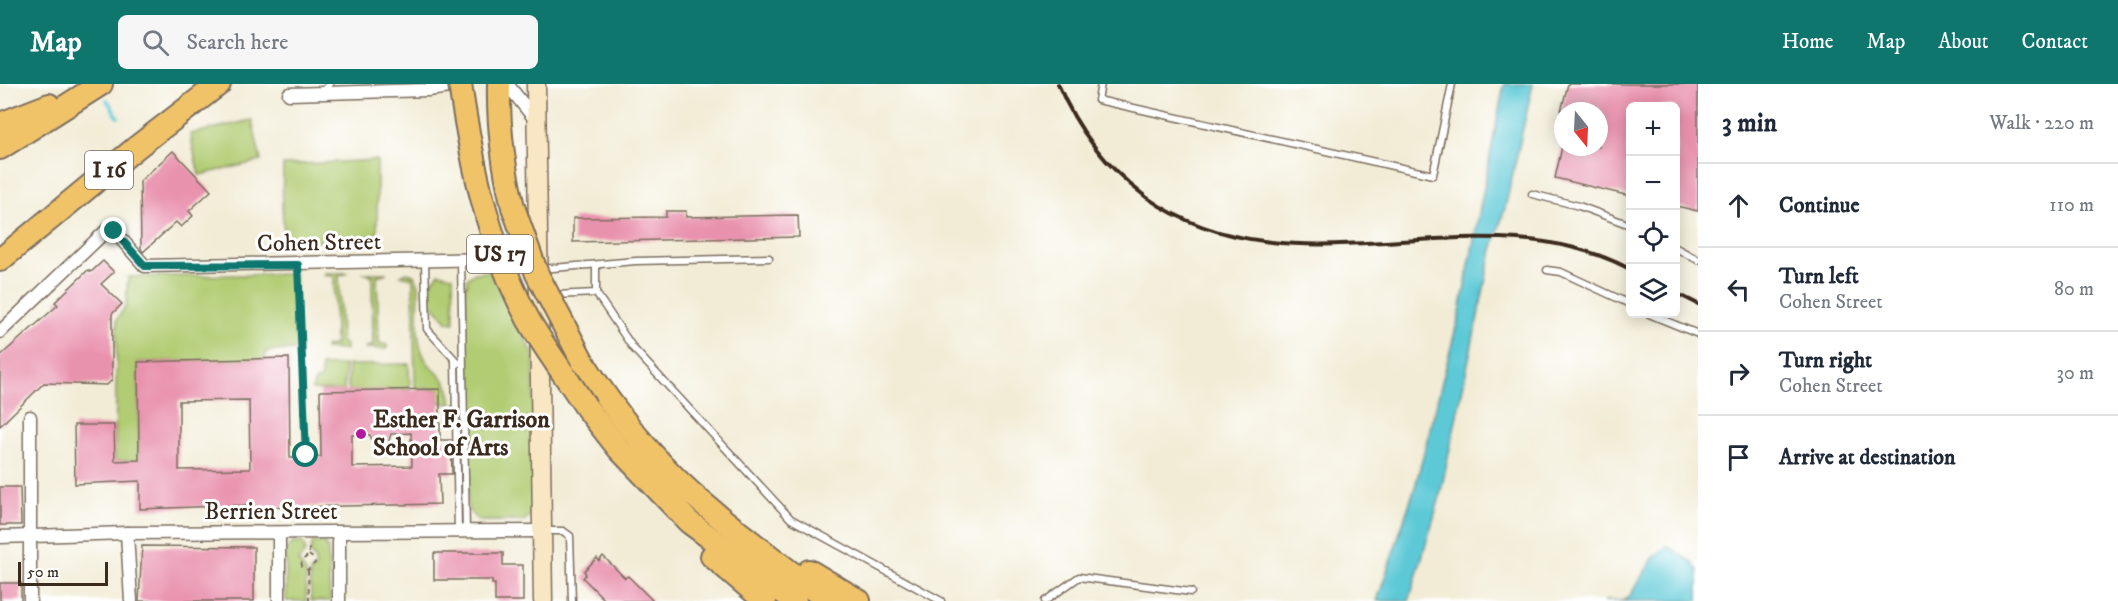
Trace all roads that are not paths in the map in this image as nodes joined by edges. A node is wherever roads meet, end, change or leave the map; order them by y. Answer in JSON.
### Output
{"nodes":[{"id":1,"x":101,"y":84,"type":"edge"},
{"id":2,"x":219,"y":84,"type":"edge"},
{"id":3,"x":460,"y":84,"type":"edge"},
{"id":4,"x":470,"y":84,"type":"edge"},
{"id":5,"x":499,"y":84,"type":"edge"},
{"id":6,"x":507,"y":84,"type":"edge"},
{"id":7,"x":536,"y":84,"type":"edge"},
{"id":8,"x":1101,"y":84,"type":"edge"},
{"id":9,"x":1452,"y":84,"type":"edge"},
{"id":10,"x":326,"y":88,"type":"edge"},
{"id":11,"x":289,"y":94,"type":"dead end"},
{"id":12,"x":0,"y":124,"type":"edge"},
{"id":13,"x":538,"y":124,"type":"junction"},
{"id":14,"x":0,"y":148,"type":"edge"},
{"id":15,"x":1532,"y":194,"type":"dead end"},
{"id":16,"x":1626,"y":224,"type":"edge"},
{"id":17,"x":1680,"y":250,"type":"edge"},
{"id":18,"x":769,"y":258,"type":"dead end"},
{"id":19,"x":0,"y":260,"type":"edge"},
{"id":20,"x":1698,"y":260,"type":"edge"},
{"id":21,"x":425,"y":262,"type":"junction"},
{"id":22,"x":461,"y":262,"type":"junction"},
{"id":23,"x":540,"y":263,"type":"junction"},
{"id":24,"x":596,"y":265,"type":"junction"},
{"id":25,"x":1547,"y":270,"type":"dead end"},
{"id":26,"x":596,"y":292,"type":"junction"},
{"id":27,"x":540,"y":296,"type":"junction"},
{"id":28,"x":1626,"y":302,"type":"edge"},
{"id":29,"x":1659,"y":318,"type":"edge"},
{"id":30,"x":0,"y":332,"type":"edge"},
{"id":31,"x":1698,"y":334,"type":"edge"},
{"id":32,"x":455,"y":361,"type":"junction"},
{"id":33,"x":462,"y":368,"type":"junction"},
{"id":34,"x":30,"y":417,"type":"dead end"},
{"id":35,"x":652,"y":483,"type":"junction"},
{"id":36,"x":730,"y":524,"type":"junction"},
{"id":37,"x":462,"y":531,"type":"junction"},
{"id":38,"x":542,"y":531,"type":"junction"},
{"id":39,"x":339,"y":532,"type":"junction"},
{"id":40,"x":127,"y":533,"type":"junction"},
{"id":41,"x":279,"y":533,"type":"junction"},
{"id":42,"x":0,"y":537,"type":"edge"},
{"id":43,"x":30,"y":537,"type":"junction"},
{"id":44,"x":1191,"y":592,"type":"dead end"},
{"id":45,"x":30,"y":601,"type":"edge"},
{"id":46,"x":131,"y":601,"type":"edge"},
{"id":47,"x":279,"y":601,"type":"edge"},
{"id":48,"x":339,"y":601,"type":"edge"},
{"id":49,"x":543,"y":601,"type":"edge"},
{"id":50,"x":572,"y":601,"type":"edge"},
{"id":51,"x":765,"y":601,"type":"edge"},
{"id":52,"x":795,"y":601,"type":"edge"},
{"id":53,"x":828,"y":601,"type":"edge"},
{"id":54,"x":859,"y":601,"type":"edge"},
{"id":55,"x":941,"y":601,"type":"edge"},
{"id":56,"x":1045,"y":601,"type":"edge"}],
"edges":[{"from":1,"to":12,"type":"highway"},
{"from":1,"to":14,"type":"highway"},
{"from":2,"to":19,"type":"highway","number":"I 16"},
{"from":3,"to":35,"type":"highway","number":"US 17","bridge":true},
{"from":4,"to":10,"type":"street"},
{"from":5,"to":36,"type":"highway","number":"US 17","bridge":true},
{"from":6,"to":13,"type":"street"},
{"from":7,"to":13,"type":"main road"},
{"from":8,"to":9,"type":"lane"},
{"from":10,"to":11,"type":"street"},
{"from":13,"to":23,"type":"main road"},
{"from":15,"to":16,"type":"lane"},
{"from":17,"to":20,"type":"lane"},
{"from":18,"to":24,"type":"lane"},
{"from":21,"to":22,"type":"street","name":"Cohen Street"},
{"from":21,"to":30,"type":"street","name":"Cohen Street"},
{"from":21,"to":32,"type":"lane"},
{"from":22,"to":23,"type":"street","name":"Cohen Street"},
{"from":22,"to":33,"type":"lane"},
{"from":23,"to":24,"type":"lane"},
{"from":23,"to":27,"type":"main road"},
{"from":24,"to":26,"type":"lane"},
{"from":25,"to":28,"type":"lane"},
{"from":26,"to":27,"type":"lane"},
{"from":26,"to":55,"type":"lane"},
{"from":27,"to":38,"type":"main road"},
{"from":29,"to":31,"type":"lane"},
{"from":32,"to":33,"type":"lane"},
{"from":32,"to":37,"type":"lane"},
{"from":33,"to":37,"type":"lane"},
{"from":34,"to":43,"type":"street"},
{"from":35,"to":51,"type":"highway"},
{"from":35,"to":52,"type":"highway","number":"US 17"},
{"from":36,"to":53,"type":"highway","number":"US 17"},
{"from":36,"to":54,"type":"highway"},
{"from":37,"to":38,"type":"street","name":"Berrien Street"},
{"from":37,"to":39,"type":"street","name":"Berrien Street"},
{"from":38,"to":49,"type":"main road"},
{"from":38,"to":50,"type":"lane"},
{"from":39,"to":41,"type":"street","name":"Berrien Street"},
{"from":39,"to":48,"type":"street"},
{"from":40,"to":41,"type":"street","name":"Berrien Street"},
{"from":40,"to":43,"type":"street","name":"Berrien Street"},
{"from":40,"to":46,"type":"street"},
{"from":41,"to":47,"type":"street"},
{"from":42,"to":43,"type":"street","name":"Berrien Street"},
{"from":43,"to":45,"type":"street"},
{"from":44,"to":56,"type":"lane"}]}
